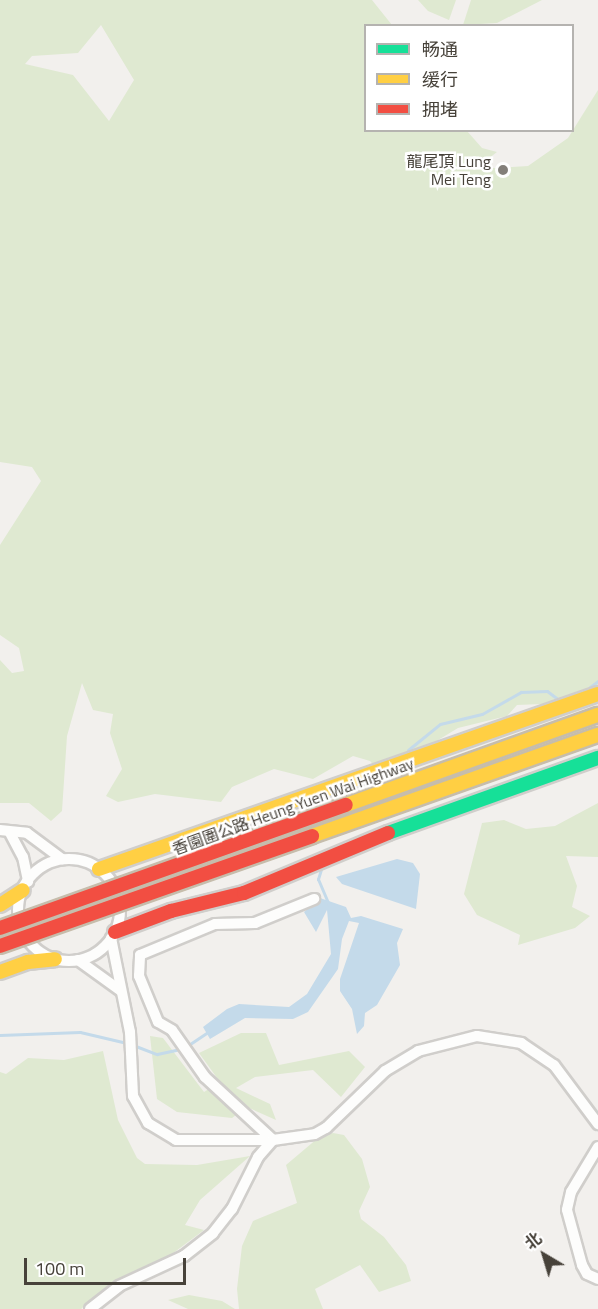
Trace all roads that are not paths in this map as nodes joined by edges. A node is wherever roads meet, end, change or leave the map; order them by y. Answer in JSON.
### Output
{"nodes":[{"id":1,"x":598,"y":694,"type":"edge"},
{"id":2,"x":598,"y":716,"type":"edge"},
{"id":3,"x":598,"y":735,"type":"edge"},
{"id":4,"x":598,"y":758,"type":"edge"},
{"id":5,"x":5,"y":832,"type":"edge"},
{"id":6,"x":62,"y":860,"type":"junction"},
{"id":7,"x":99,"y":869,"type":"junction"},
{"id":8,"x":25,"y":885,"type":"junction"},
{"id":9,"x":314,"y":899,"type":"dead end"},
{"id":10,"x":0,"y":905,"type":"edge"},
{"id":11,"x":0,"y":928,"type":"edge"},
{"id":12,"x":113,"y":935,"type":"junction"},
{"id":13,"x":0,"y":946,"type":"edge"},
{"id":14,"x":55,"y":959,"type":"junction"},
{"id":15,"x":78,"y":960,"type":"junction"},
{"id":16,"x":0,"y":972,"type":"edge"},
{"id":17,"x":121,"y":991,"type":"junction"},
{"id":18,"x":598,"y":1124,"type":"edge"},
{"id":19,"x":273,"y":1140,"type":"junction"},
{"id":20,"x":598,"y":1147,"type":"edge"},
{"id":21,"x":598,"y":1279,"type":"edge"},
{"id":22,"x":90,"y":1309,"type":"edge"}],
"edges":[{"from":1,"to":7,"type":"highway"},
{"from":2,"to":11,"type":"highway","name":"香園圍公路 Heung Yuen Wai Highway","bridge":true},
{"from":3,"to":13,"type":"highway","name":"香園圍公路 Heung Yuen Wai Highway","bridge":true},
{"from":4,"to":12,"type":"highway"},
{"from":5,"to":6,"type":"street"},
{"from":5,"to":8,"type":"street"},
{"from":6,"to":7,"type":"street"},
{"from":6,"to":8,"type":"street"},
{"from":7,"to":12,"type":"street"},
{"from":8,"to":10,"type":"highway"},
{"from":8,"to":14,"type":"street"},
{"from":9,"to":19,"type":"street"},
{"from":12,"to":15,"type":"street"},
{"from":12,"to":17,"type":"street"},
{"from":14,"to":15,"type":"street"},
{"from":14,"to":16,"type":"highway"},
{"from":15,"to":17,"type":"street"},
{"from":17,"to":19,"type":"street"},
{"from":18,"to":19,"type":"street"},
{"from":19,"to":22,"type":"street"},
{"from":20,"to":21,"type":"street"}]}
